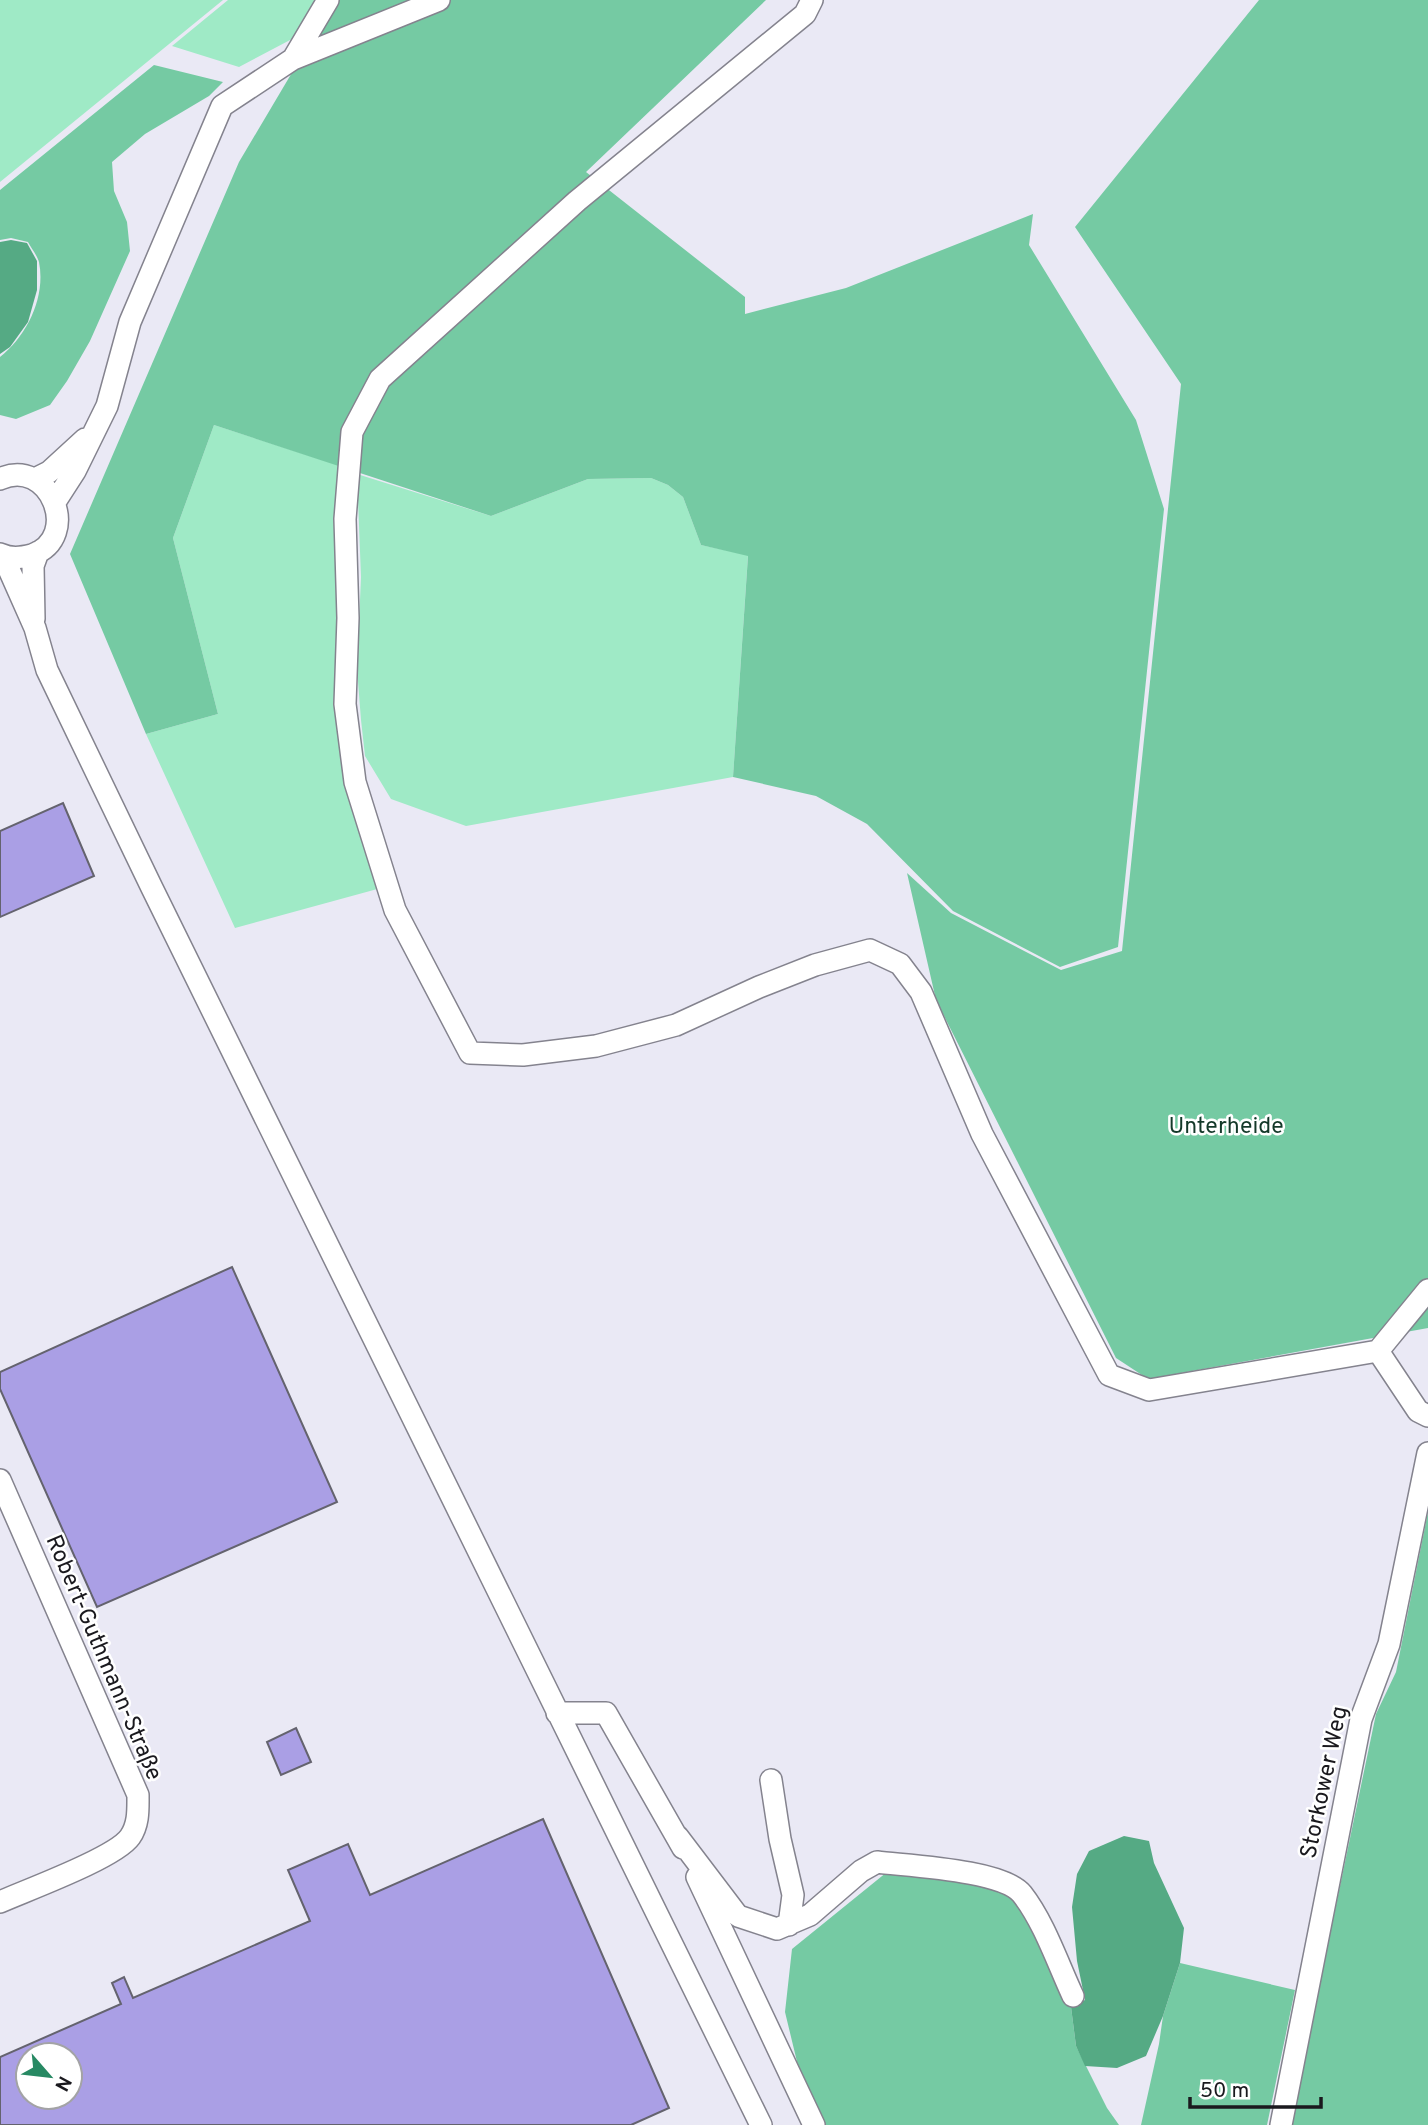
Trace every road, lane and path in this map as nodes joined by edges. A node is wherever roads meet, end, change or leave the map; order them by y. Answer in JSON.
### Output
{"nodes":[{"id":1,"x":328,"y":0,"type":"edge"},
{"id":2,"x":439,"y":0,"type":"edge"},
{"id":3,"x":812,"y":0,"type":"edge"},
{"id":4,"x":293,"y":59,"type":"junction"},
{"id":5,"x":94,"y":430,"type":"junction"},
{"id":6,"x":0,"y":479,"type":"edge"},
{"id":7,"x":35,"y":479,"type":"junction"},
{"id":8,"x":55,"y":502,"type":"junction"},
{"id":9,"x":38,"y":552,"type":"junction"},
{"id":10,"x":1,"y":555,"type":"edge"},
{"id":11,"x":35,"y":628,"type":"junction"},
{"id":12,"x":1428,"y":1290,"type":"edge"},
{"id":13,"x":1378,"y":1351,"type":"junction"},
{"id":14,"x":1428,"y":1416,"type":"edge"},
{"id":15,"x":1428,"y":1453,"type":"edge"},
{"id":16,"x":0,"y":1480,"type":"edge"},
{"id":17,"x":557,"y":1713,"type":"junction"},
{"id":18,"x":771,"y":1780,"type":"dead end"},
{"id":19,"x":678,"y":1837,"type":"junction"},
{"id":20,"x":0,"y":1902,"type":"edge"},
{"id":21,"x":789,"y":1925,"type":"junction"},
{"id":22,"x":1073,"y":1996,"type":"dead end"},
{"id":23,"x":761,"y":2125,"type":"edge"},
{"id":24,"x":814,"y":2125,"type":"edge"},
{"id":25,"x":1281,"y":2125,"type":"edge"}],
"edges":[{"from":1,"to":4,"type":"street"},
{"from":2,"to":4,"type":"street"},
{"from":3,"to":13,"type":"street"},
{"from":4,"to":5,"type":"street"},
{"from":5,"to":7,"type":"street"},
{"from":5,"to":8,"type":"street"},
{"from":6,"to":7,"type":"street"},
{"from":7,"to":8,"type":"street"},
{"from":8,"to":9,"type":"street"},
{"from":9,"to":10,"type":"street"},
{"from":9,"to":11,"type":"street"},
{"from":10,"to":11,"type":"street"},
{"from":11,"to":17,"type":"street"},
{"from":12,"to":13,"type":"street"},
{"from":13,"to":14,"type":"street"},
{"from":15,"to":25,"type":"street","name":"Storkower Weg"},
{"from":16,"to":20,"type":"street","name":"Robert-Guthmann-Straße"},
{"from":17,"to":19,"type":"street"},
{"from":17,"to":23,"type":"street"},
{"from":18,"to":21,"type":"street"},
{"from":19,"to":21,"type":"street"},
{"from":19,"to":24,"type":"street"},
{"from":21,"to":22,"type":"street"}]}
